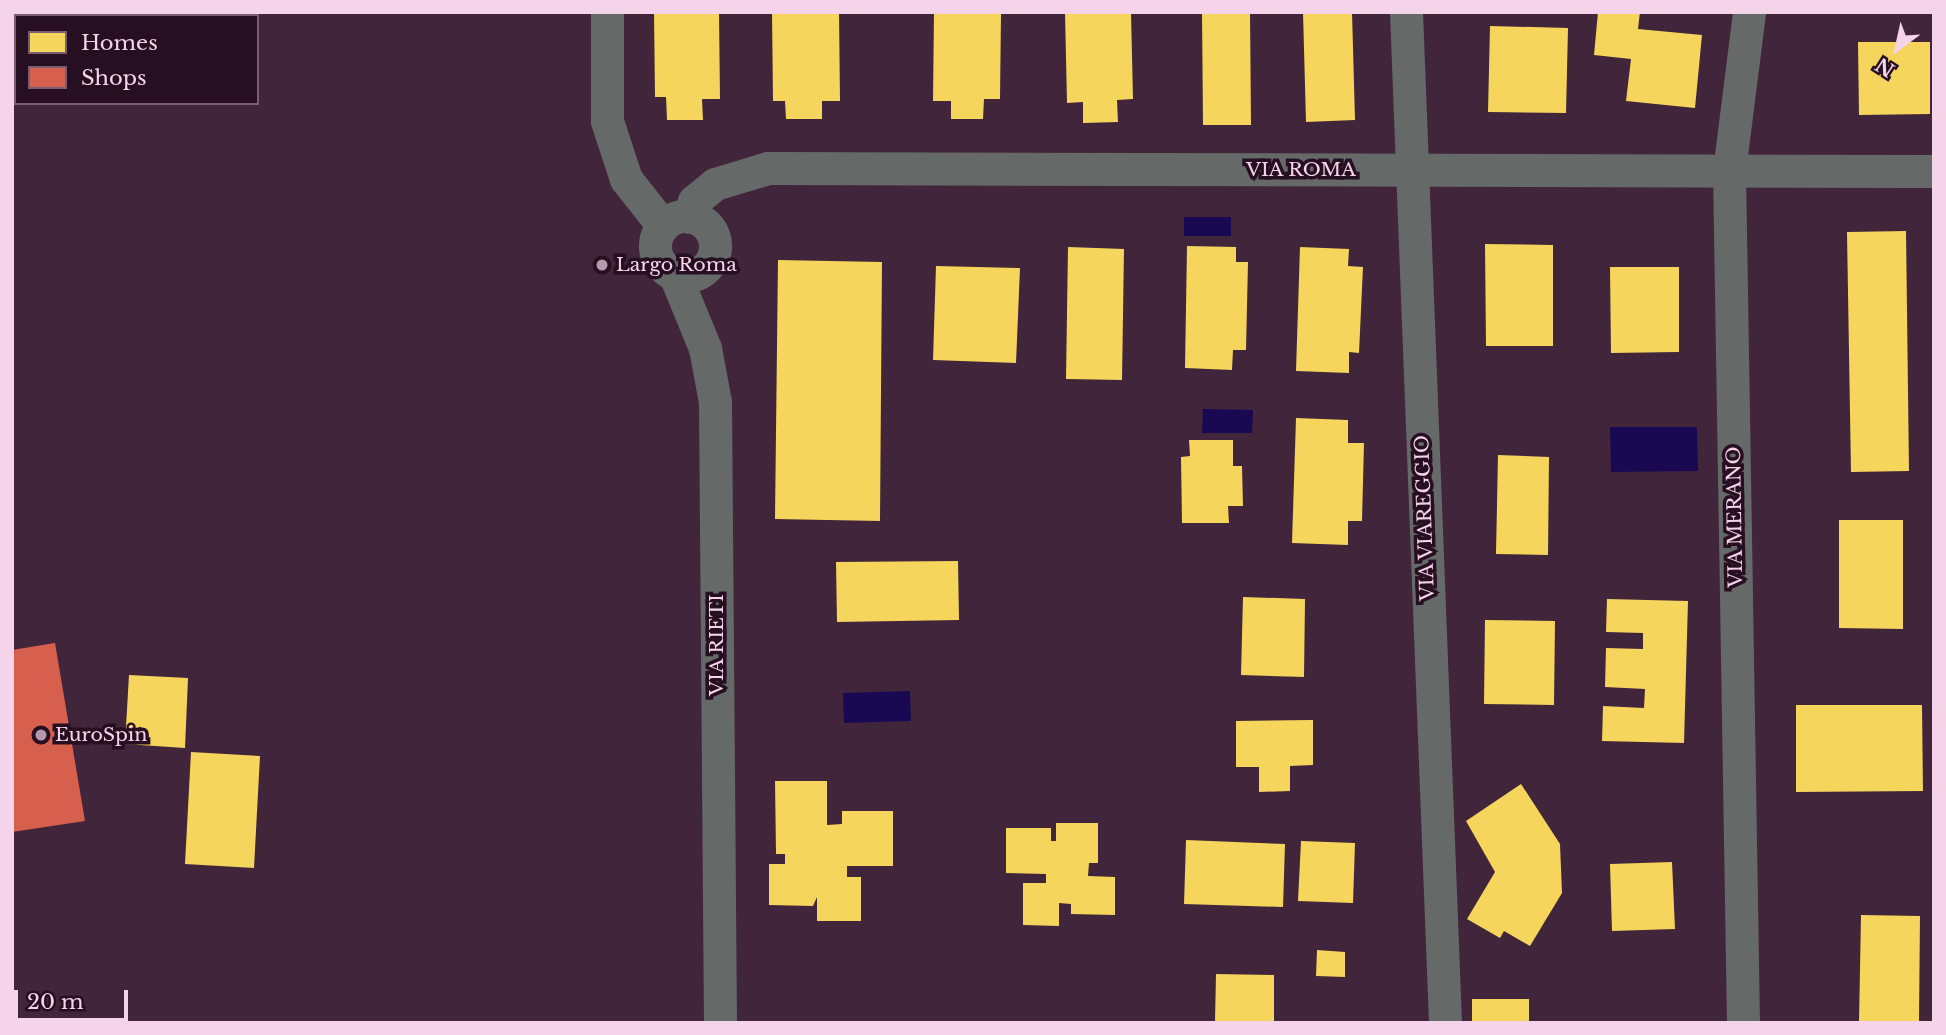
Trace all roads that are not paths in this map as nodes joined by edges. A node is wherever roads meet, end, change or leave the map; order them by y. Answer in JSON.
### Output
{"nodes":[{"id":1,"x":607,"y":12,"type":"edge"},
{"id":2,"x":1406,"y":12,"type":"edge"},
{"id":3,"x":1749,"y":12,"type":"edge"},
{"id":4,"x":1412,"y":171,"type":"junction"},
{"id":5,"x":1729,"y":171,"type":"junction"},
{"id":6,"x":1934,"y":171,"type":"edge"},
{"id":7,"x":677,"y":221,"type":"junction"},
{"id":8,"x":675,"y":275,"type":"junction"},
{"id":9,"x":720,"y":1023,"type":"edge"},
{"id":10,"x":1445,"y":1023,"type":"edge"},
{"id":11,"x":1743,"y":1023,"type":"edge"}],
"edges":[{"from":1,"to":7,"type":"street"},
{"from":2,"to":4,"type":"street","name":"VIA VIAREGGIO"},
{"from":3,"to":5,"type":"street","name":"VIA MERANO"},
{"from":4,"to":5,"type":"street","name":"VIA ROMA"},
{"from":4,"to":7,"type":"street","name":"VIA ROMA"},
{"from":4,"to":10,"type":"street","name":"VIA VIAREGGIO"},
{"from":5,"to":6,"type":"street","name":"VIA ROMA"},
{"from":5,"to":11,"type":"street","name":"VIA MERANO"},
{"from":7,"to":8,"type":"street"},
{"from":7,"to":8,"type":"street"},
{"from":8,"to":9,"type":"street","name":"VIA RIETI"}]}
